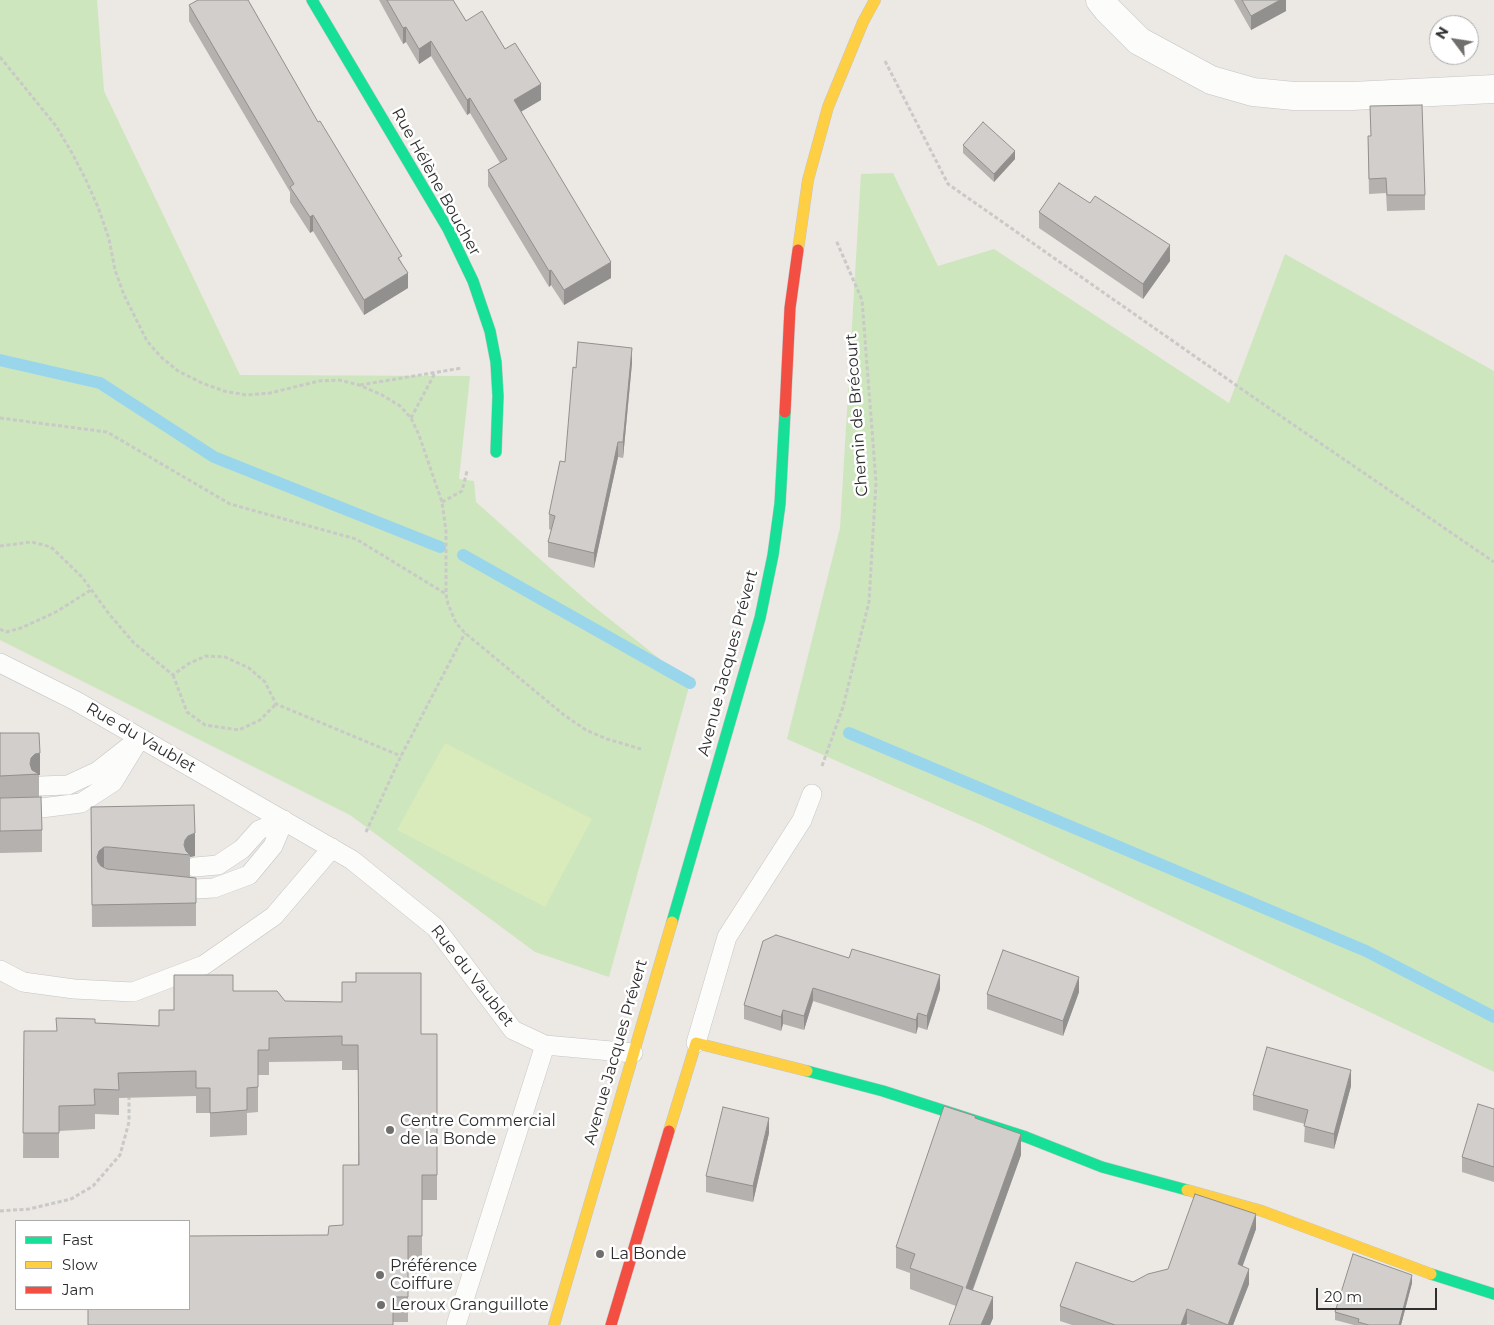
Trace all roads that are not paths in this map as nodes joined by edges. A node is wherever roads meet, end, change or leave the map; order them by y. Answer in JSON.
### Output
{"nodes":[{"id":1,"x":312,"y":0,"type":"edge"},
{"id":2,"x":875,"y":0,"type":"edge"},
{"id":3,"x":1100,"y":0,"type":"edge"},
{"id":4,"x":1494,"y":89,"type":"edge"},
{"id":5,"x":496,"y":452,"type":"dead end"},
{"id":6,"x":0,"y":663,"type":"edge"},
{"id":7,"x":140,"y":738,"type":"junction"},
{"id":8,"x":41,"y":786,"type":"dead end"},
{"id":9,"x":812,"y":794,"type":"dead end"},
{"id":10,"x":0,"y":809,"type":"edge"},
{"id":11,"x":284,"y":820,"type":"junction"},
{"id":12,"x":332,"y":848,"type":"junction"},
{"id":13,"x":195,"y":867,"type":"dead end"},
{"id":14,"x":156,"y":885,"type":"edge"},
{"id":15,"x":0,"y":970,"type":"edge"},
{"id":16,"x":696,"y":1043,"type":"junction"},
{"id":17,"x":545,"y":1045,"type":"junction"},
{"id":18,"x":633,"y":1053,"type":"junction"},
{"id":19,"x":1494,"y":1294,"type":"edge"},
{"id":20,"x":456,"y":1325,"type":"edge"},
{"id":21,"x":554,"y":1325,"type":"edge"},
{"id":22,"x":611,"y":1325,"type":"edge"}],
"edges":[{"from":1,"to":5,"type":"street","name":"Rue Hélène Boucher"},
{"from":2,"to":18,"type":"street","name":"Avenue Jacques Prévert"},
{"from":3,"to":4,"type":"street"},
{"from":6,"to":7,"type":"lane","name":"Rue du Vaublet"},
{"from":7,"to":8,"type":"lane"},
{"from":7,"to":10,"type":"lane"},
{"from":7,"to":11,"type":"lane","name":"Rue du Vaublet"},
{"from":9,"to":16,"type":"lane"},
{"from":11,"to":12,"type":"lane","name":"Rue du Vaublet"},
{"from":11,"to":13,"type":"lane"},
{"from":11,"to":14,"type":"lane"},
{"from":12,"to":15,"type":"lane"},
{"from":12,"to":17,"type":"lane","name":"Rue du Vaublet"},
{"from":16,"to":19,"type":"street"},
{"from":16,"to":22,"type":"street"},
{"from":17,"to":18,"type":"lane","name":"Rue du Vaublet"},
{"from":17,"to":20,"type":"lane"},
{"from":18,"to":21,"type":"street","name":"Avenue Jacques Prévert"}]}
